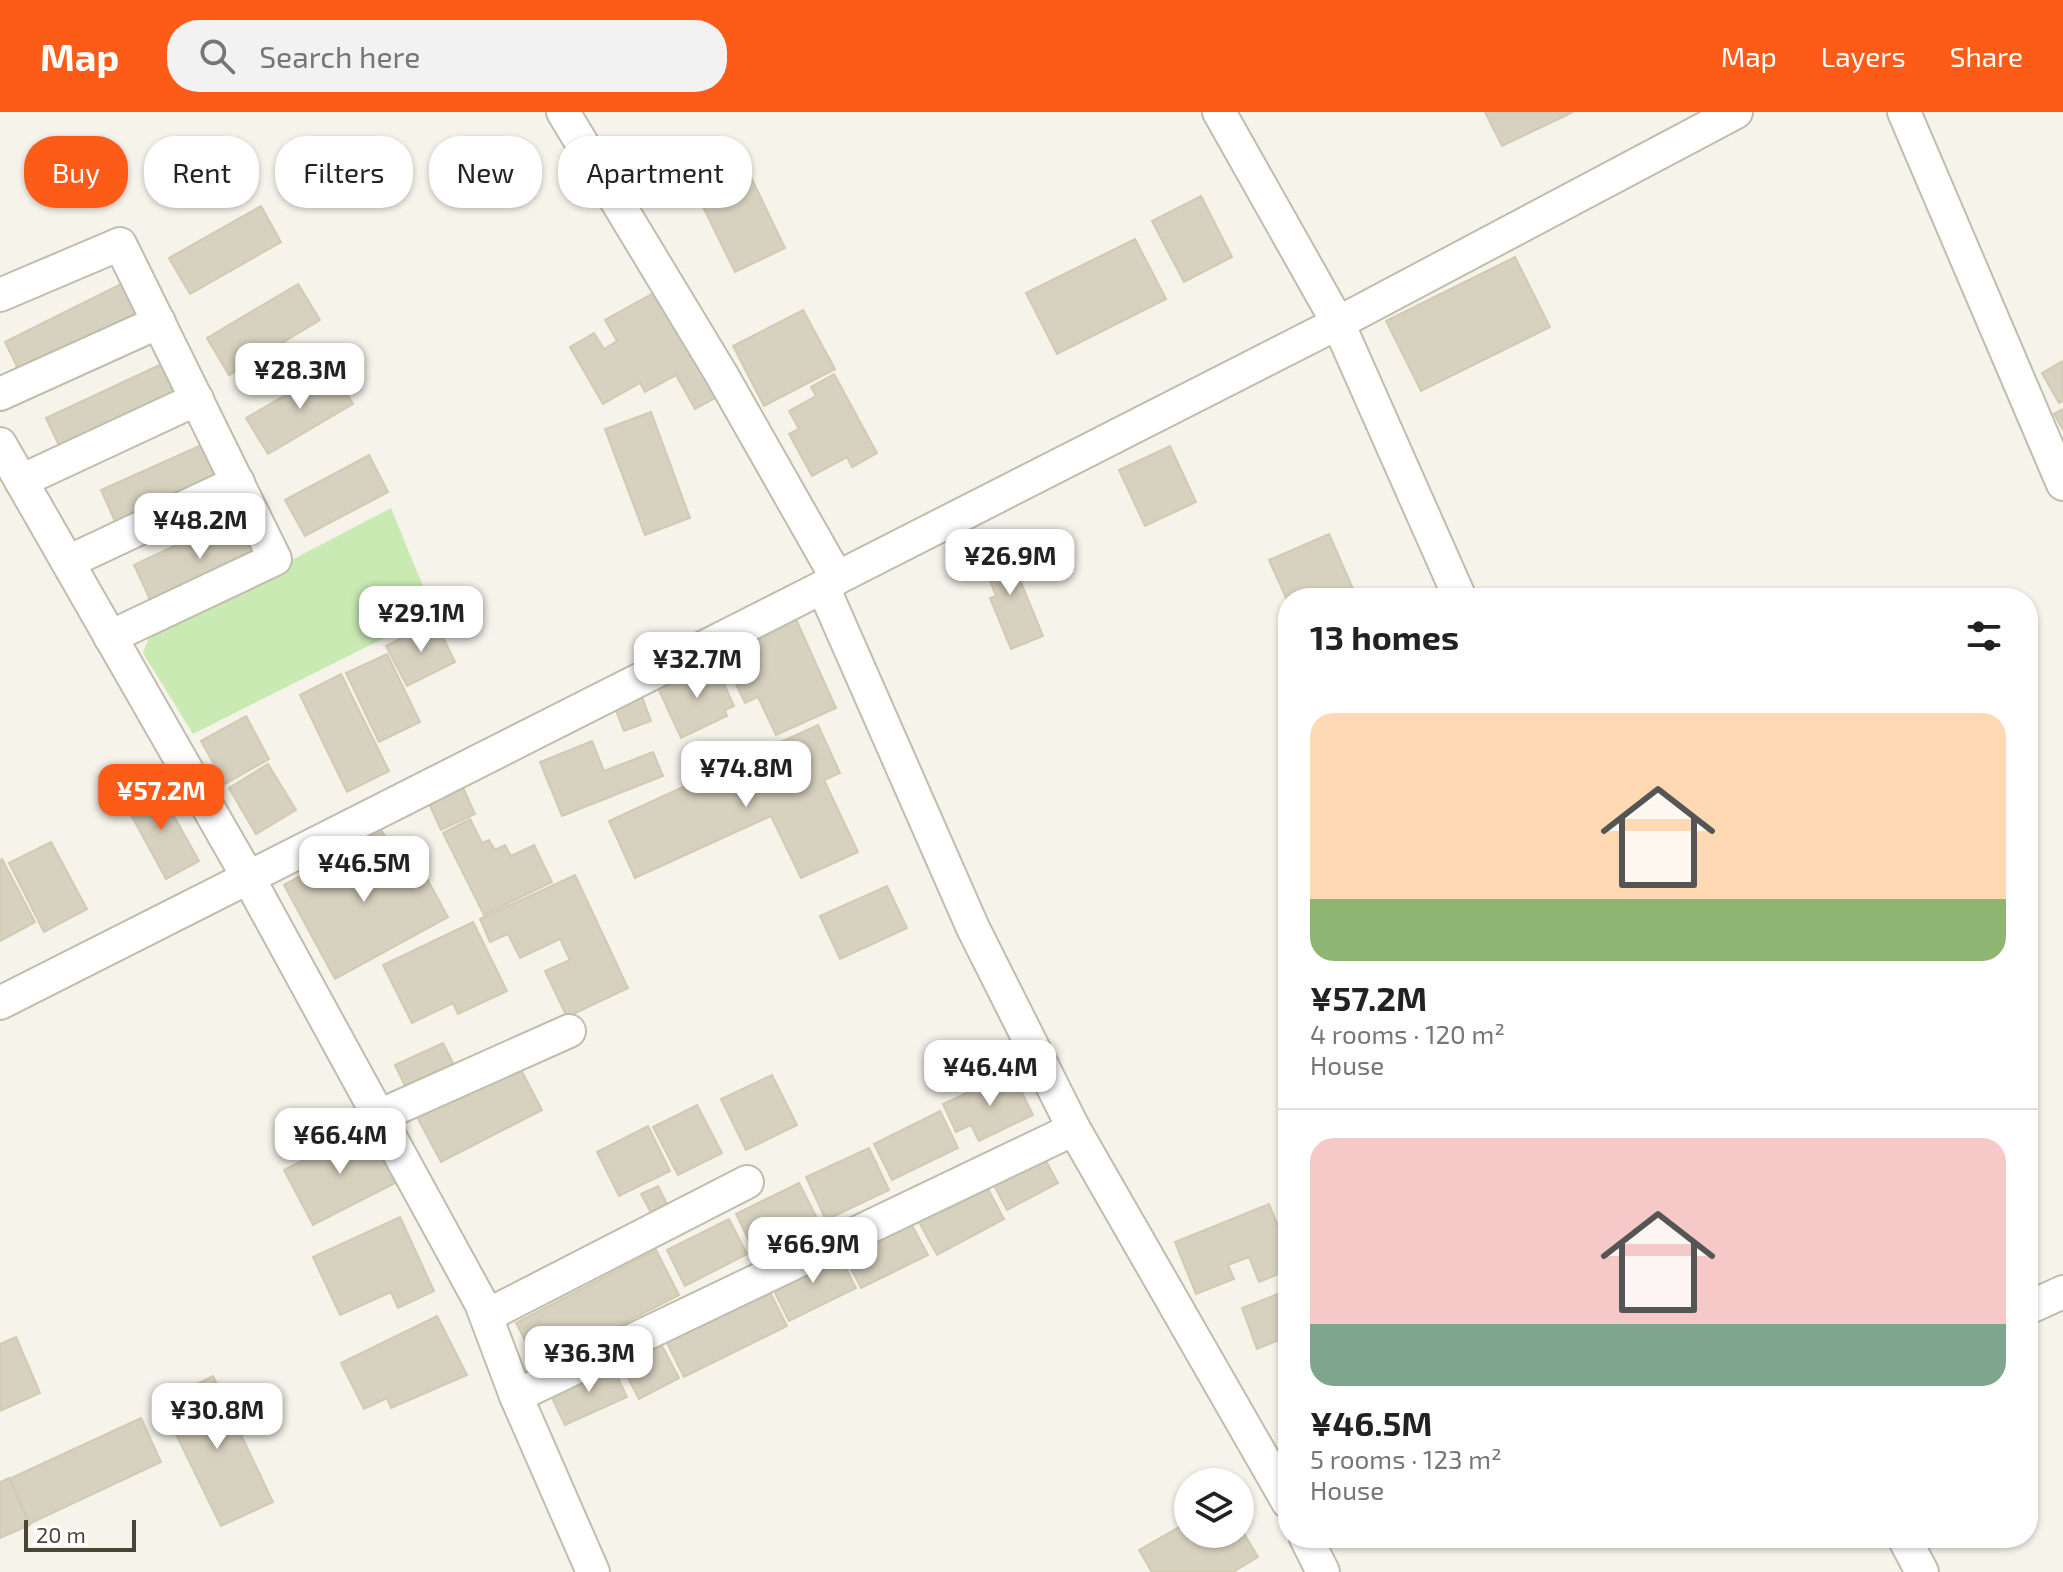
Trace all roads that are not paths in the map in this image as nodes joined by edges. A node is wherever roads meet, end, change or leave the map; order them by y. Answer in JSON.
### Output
{"nodes":[{"id":1,"x":563,"y":112,"type":"edge"},
{"id":2,"x":1219,"y":112,"type":"edge"},
{"id":3,"x":1736,"y":112,"type":"edge"},
{"id":4,"x":1904,"y":112,"type":"edge"},
{"id":5,"x":0,"y":295,"type":"edge"},
{"id":6,"x":159,"y":322,"type":"junction"},
{"id":7,"x":1338,"y":323,"type":"junction"},
{"id":8,"x":0,"y":394,"type":"edge"},
{"id":9,"x":197,"y":399,"type":"junction"},
{"id":10,"x":0,"y":444,"type":"edge"},
{"id":11,"x":21,"y":481,"type":"junction"},
{"id":12,"x":238,"y":482,"type":"junction"},
{"id":13,"x":2063,"y":484,"type":"edge"},
{"id":14,"x":68,"y":562,"type":"junction"},
{"id":15,"x":830,"y":583,"type":"junction"},
{"id":16,"x":1456,"y":588,"type":"edge"},
{"id":17,"x":110,"y":637,"type":"junction"},
{"id":18,"x":248,"y":877,"type":"junction"},
{"id":19,"x":0,"y":1003,"type":"edge"},
{"id":20,"x":569,"y":1031,"type":"dead end"},
{"id":21,"x":379,"y":1116,"type":"junction"},
{"id":22,"x":1074,"y":1129,"type":"junction"},
{"id":23,"x":747,"y":1182,"type":"dead end"},
{"id":24,"x":2063,"y":1292,"type":"edge"},
{"id":25,"x":2038,"y":1303,"type":"edge"},
{"id":26,"x":486,"y":1316,"type":"junction"},
{"id":27,"x":516,"y":1396,"type":"junction"},
{"id":28,"x":1278,"y":1485,"type":"edge"},
{"id":29,"x":1311,"y":1548,"type":"edge"},
{"id":30,"x":1909,"y":1548,"type":"edge"},
{"id":31,"x":593,"y":1572,"type":"edge"},
{"id":32,"x":1323,"y":1572,"type":"edge"},
{"id":33,"x":1922,"y":1572,"type":"edge"}],
"edges":[{"from":1,"to":15,"type":"street"},
{"from":2,"to":7,"type":"street"},
{"from":3,"to":7,"type":"street"},
{"from":4,"to":13,"type":"street"},
{"from":5,"to":6,"type":"street"},
{"from":6,"to":8,"type":"street"},
{"from":6,"to":9,"type":"street"},
{"from":7,"to":15,"type":"street"},
{"from":7,"to":16,"type":"street"},
{"from":9,"to":11,"type":"street"},
{"from":9,"to":12,"type":"street"},
{"from":10,"to":11,"type":"street"},
{"from":11,"to":14,"type":"street"},
{"from":12,"to":14,"type":"street"},
{"from":12,"to":17,"type":"street"},
{"from":14,"to":17,"type":"street"},
{"from":15,"to":18,"type":"street"},
{"from":15,"to":22,"type":"street"},
{"from":17,"to":18,"type":"street"},
{"from":18,"to":19,"type":"street"},
{"from":18,"to":21,"type":"street"},
{"from":20,"to":21,"type":"street"},
{"from":21,"to":26,"type":"street"},
{"from":22,"to":27,"type":"street"},
{"from":22,"to":28,"type":"street"},
{"from":23,"to":26,"type":"street"},
{"from":24,"to":25,"type":"street"},
{"from":26,"to":27,"type":"street"},
{"from":27,"to":31,"type":"street"},
{"from":29,"to":32,"type":"street"},
{"from":30,"to":33,"type":"street"}]}
